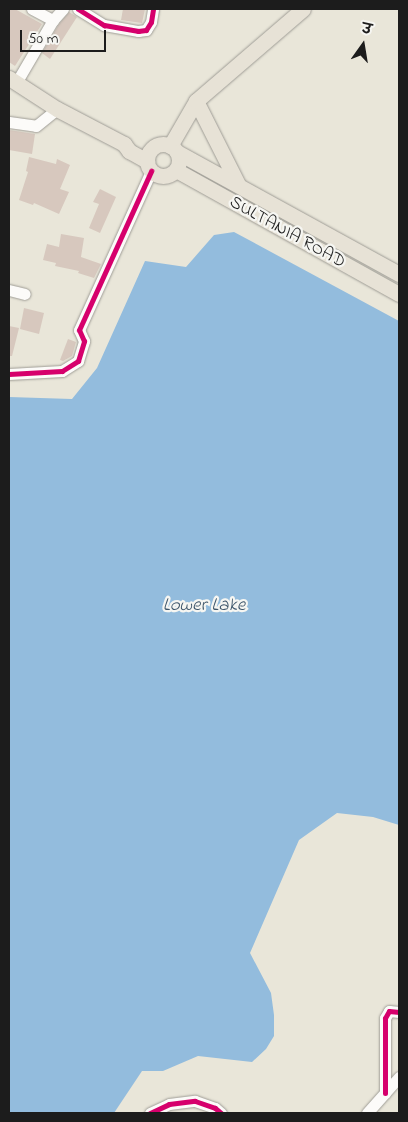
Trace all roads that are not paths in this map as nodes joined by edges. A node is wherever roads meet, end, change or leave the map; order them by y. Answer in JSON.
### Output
{"nodes":[{"id":1,"x":32,"y":9,"type":"edge"},
{"id":2,"x":63,"y":9,"type":"edge"},
{"id":3,"x":78,"y":9,"type":"edge"},
{"id":4,"x":153,"y":9,"type":"edge"},
{"id":5,"x":303,"y":9,"type":"edge"},
{"id":6,"x":53,"y":20,"type":"junction"},
{"id":7,"x":12,"y":80,"type":"edge"},
{"id":8,"x":196,"y":101,"type":"junction"},
{"id":9,"x":57,"y":109,"type":"junction"},
{"id":10,"x":9,"y":122,"type":"edge"},
{"id":11,"x":173,"y":149,"type":"junction"},
{"id":12,"x":150,"y":161,"type":"junction"},
{"id":13,"x":176,"y":170,"type":"junction"},
{"id":14,"x":238,"y":184,"type":"junction"},
{"id":15,"x":399,"y":274,"type":"edge"},
{"id":16,"x":9,"y":290,"type":"edge"},
{"id":17,"x":25,"y":294,"type":"dead end"},
{"id":18,"x":399,"y":294,"type":"edge"},
{"id":19,"x":9,"y":374,"type":"edge"},
{"id":20,"x":399,"y":1012,"type":"edge"},
{"id":21,"x":399,"y":1077,"type":"edge"},
{"id":22,"x":385,"y":1093,"type":"junction"},
{"id":23,"x":150,"y":1113,"type":"edge"},
{"id":24,"x":221,"y":1113,"type":"edge"},
{"id":25,"x":367,"y":1113,"type":"edge"}],
"edges":[{"from":1,"to":6,"type":"street"},
{"from":2,"to":6,"type":"street"},
{"from":3,"to":4,"type":"street"},
{"from":5,"to":8,"type":"main road"},
{"from":6,"to":7,"type":"street"},
{"from":7,"to":9,"type":"main road"},
{"from":8,"to":11,"type":"main road"},
{"from":8,"to":14,"type":"main road"},
{"from":9,"to":10,"type":"street"},
{"from":9,"to":12,"type":"main road"},
{"from":11,"to":12,"type":"main road"},
{"from":11,"to":13,"type":"main road"},
{"from":11,"to":14,"type":"main road","name":"SULTANIA ROAD"},
{"from":12,"to":13,"type":"main road"},
{"from":12,"to":19,"type":"street"},
{"from":13,"to":18,"type":"main road","name":"SULTANIA ROAD"},
{"from":14,"to":15,"type":"main road","name":"SULTANIA ROAD"},
{"from":16,"to":17,"type":"street"},
{"from":20,"to":22,"type":"street"},
{"from":21,"to":22,"type":"street"},
{"from":22,"to":25,"type":"street"},
{"from":23,"to":24,"type":"street"}]}
